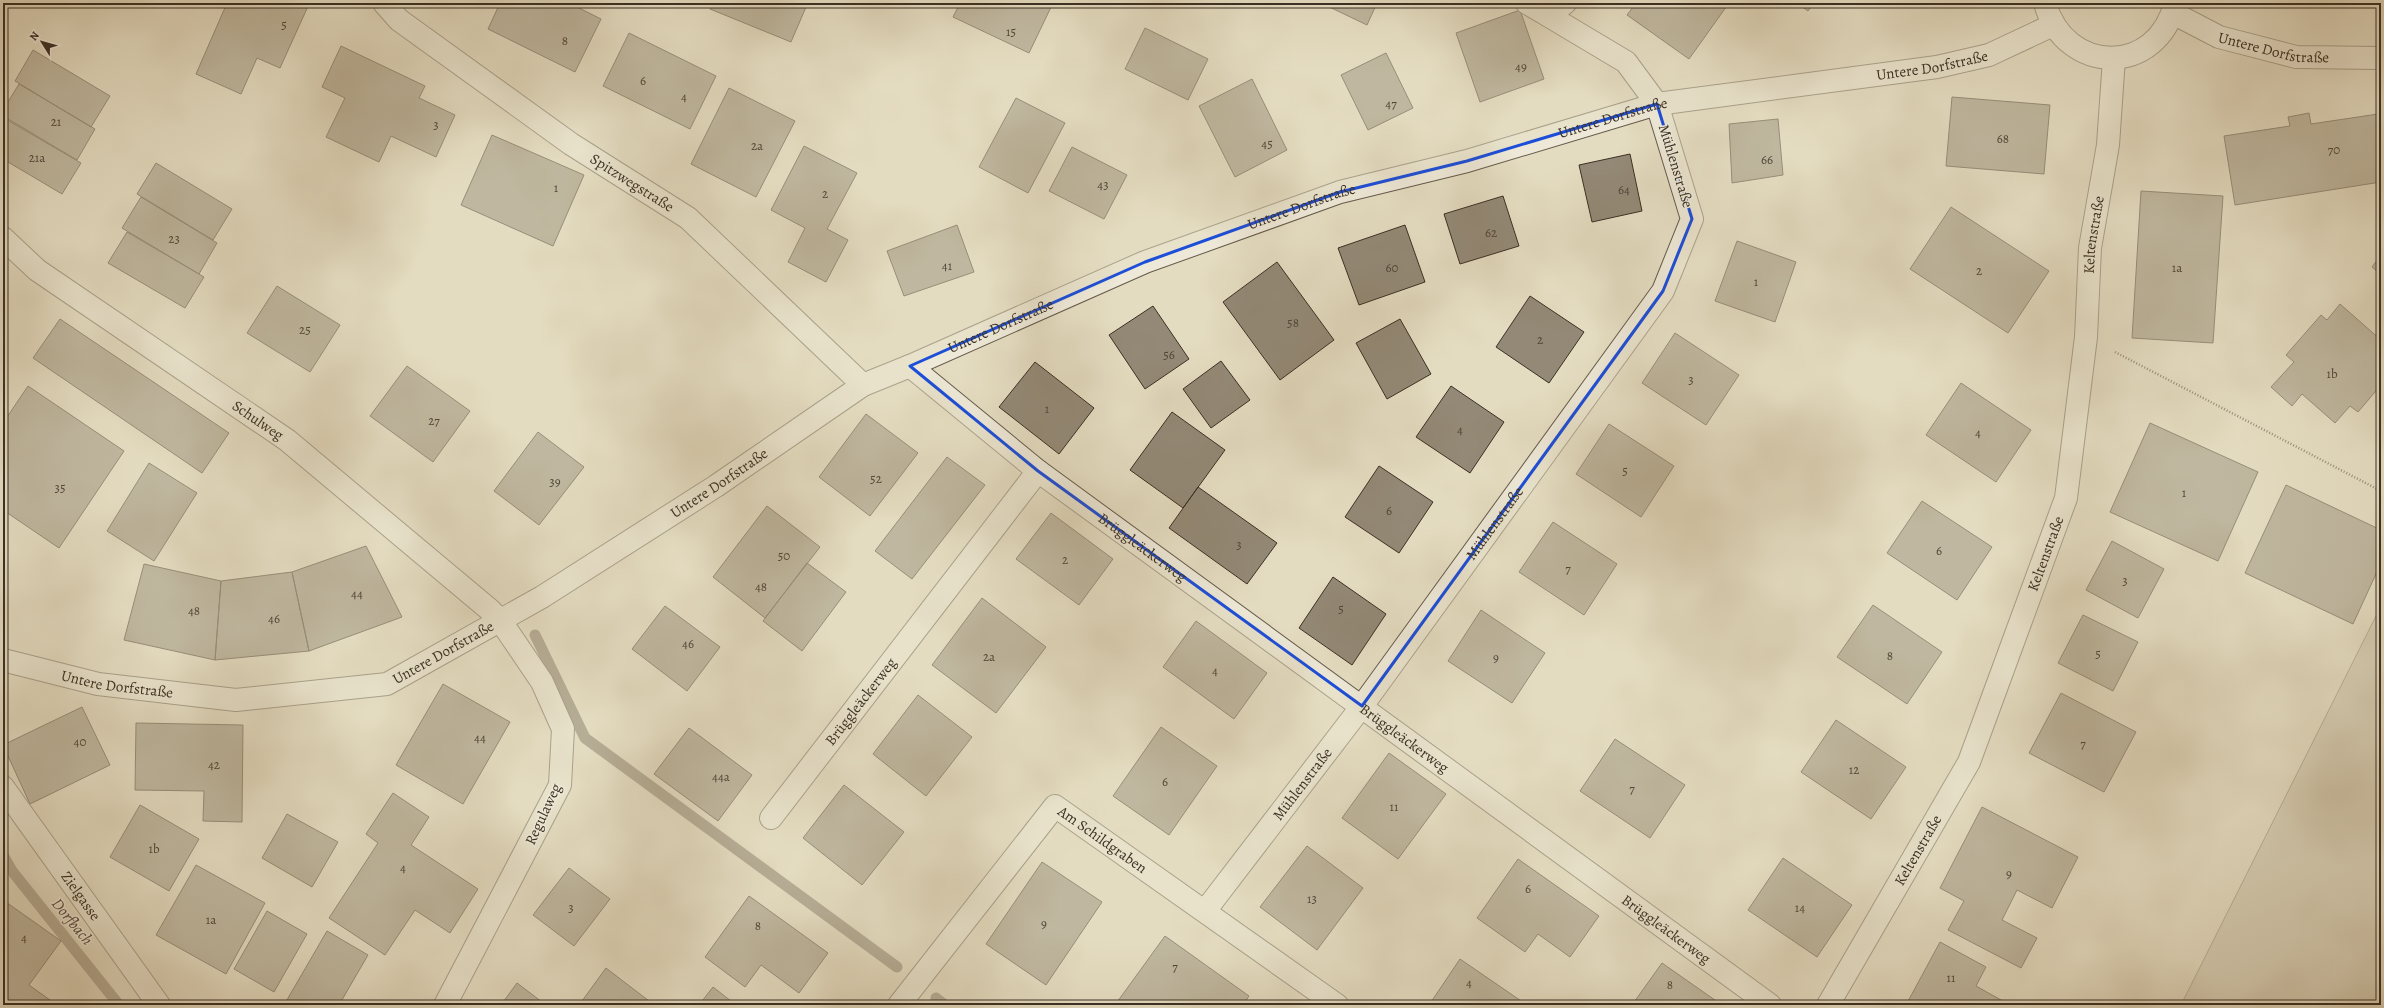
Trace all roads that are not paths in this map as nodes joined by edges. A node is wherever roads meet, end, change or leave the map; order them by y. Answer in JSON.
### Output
{"nodes":[{"id":1,"x":384,"y":3,"type":"edge"},
{"id":2,"x":1527,"y":3,"type":"edge"},
{"id":3,"x":2045,"y":3,"type":"edge"},
{"id":4,"x":2174,"y":8,"type":"edge"},
{"id":5,"x":1557,"y":9,"type":"edge"},
{"id":6,"x":2053,"y":25,"type":"junction"},
{"id":7,"x":2114,"y":58,"type":"junction"},
{"id":8,"x":2381,"y":58,"type":"edge"},
{"id":9,"x":1657,"y":104,"type":"junction"},
{"id":10,"x":3,"y":238,"type":"edge"},
{"id":11,"x":910,"y":366,"type":"junction"},
{"id":12,"x":863,"y":385,"type":"junction"},
{"id":13,"x":1038,"y":471,"type":"junction"},
{"id":14,"x":500,"y":620,"type":"junction"},
{"id":15,"x":3,"y":660,"type":"edge"},
{"id":16,"x":1362,"y":706,"type":"junction"},
{"id":17,"x":3,"y":788,"type":"edge"},
{"id":18,"x":771,"y":818,"type":"dead end"},
{"id":19,"x":1205,"y":911,"type":"junction"},
{"id":20,"x":160,"y":1005,"type":"edge"},
{"id":21,"x":445,"y":1005,"type":"edge"},
{"id":22,"x":898,"y":1005,"type":"edge"},
{"id":23,"x":1338,"y":1005,"type":"edge"},
{"id":24,"x":1770,"y":1005,"type":"edge"},
{"id":25,"x":1828,"y":1005,"type":"edge"}],
"edges":[{"from":1,"to":12,"type":"street","name":"Spitzwegstraße"},
{"from":2,"to":5,"type":"street","name":"Mühlenstraße"},
{"from":3,"to":6,"type":"street","name":"Untere Dorfstraße"},
{"from":4,"to":7,"type":"street","name":"Untere Dorfstraße"},
{"from":4,"to":8,"type":"street","name":"Untere Dorfstraße"},
{"from":5,"to":9,"type":"street","name":"Mühlenstraße"},
{"from":6,"to":7,"type":"street","name":"Untere Dorfstraße"},
{"from":6,"to":9,"type":"street","name":"Untere Dorfstraße"},
{"from":7,"to":25,"type":"street","name":"Keltenstraße"},
{"from":9,"to":11,"type":"street","name":"Untere Dorfstraße"},
{"from":9,"to":16,"type":"street","name":"Mühlenstraße"},
{"from":10,"to":14,"type":"street","name":"Schulweg"},
{"from":11,"to":12,"type":"street","name":"Untere Dorfstraße"},
{"from":11,"to":13,"type":"street","name":"Brüggleäckerweg"},
{"from":12,"to":14,"type":"street","name":"Untere Dorfstraße"},
{"from":13,"to":16,"type":"street","name":"Brüggleäckerweg"},
{"from":13,"to":18,"type":"street","name":"Brüggleäckerweg"},
{"from":14,"to":15,"type":"street","name":"Untere Dorfstraße"},
{"from":14,"to":21,"type":"street","name":"Regulaweg"},
{"from":16,"to":19,"type":"street","name":"Mühlenstraße"},
{"from":16,"to":24,"type":"street","name":"Brüggleäckerweg"},
{"from":17,"to":20,"type":"street","name":"Zielgasse"},
{"from":19,"to":22,"type":"street","name":"Am Schildgraben"},
{"from":19,"to":23,"type":"street","name":"Am Schildgraben"}]}
